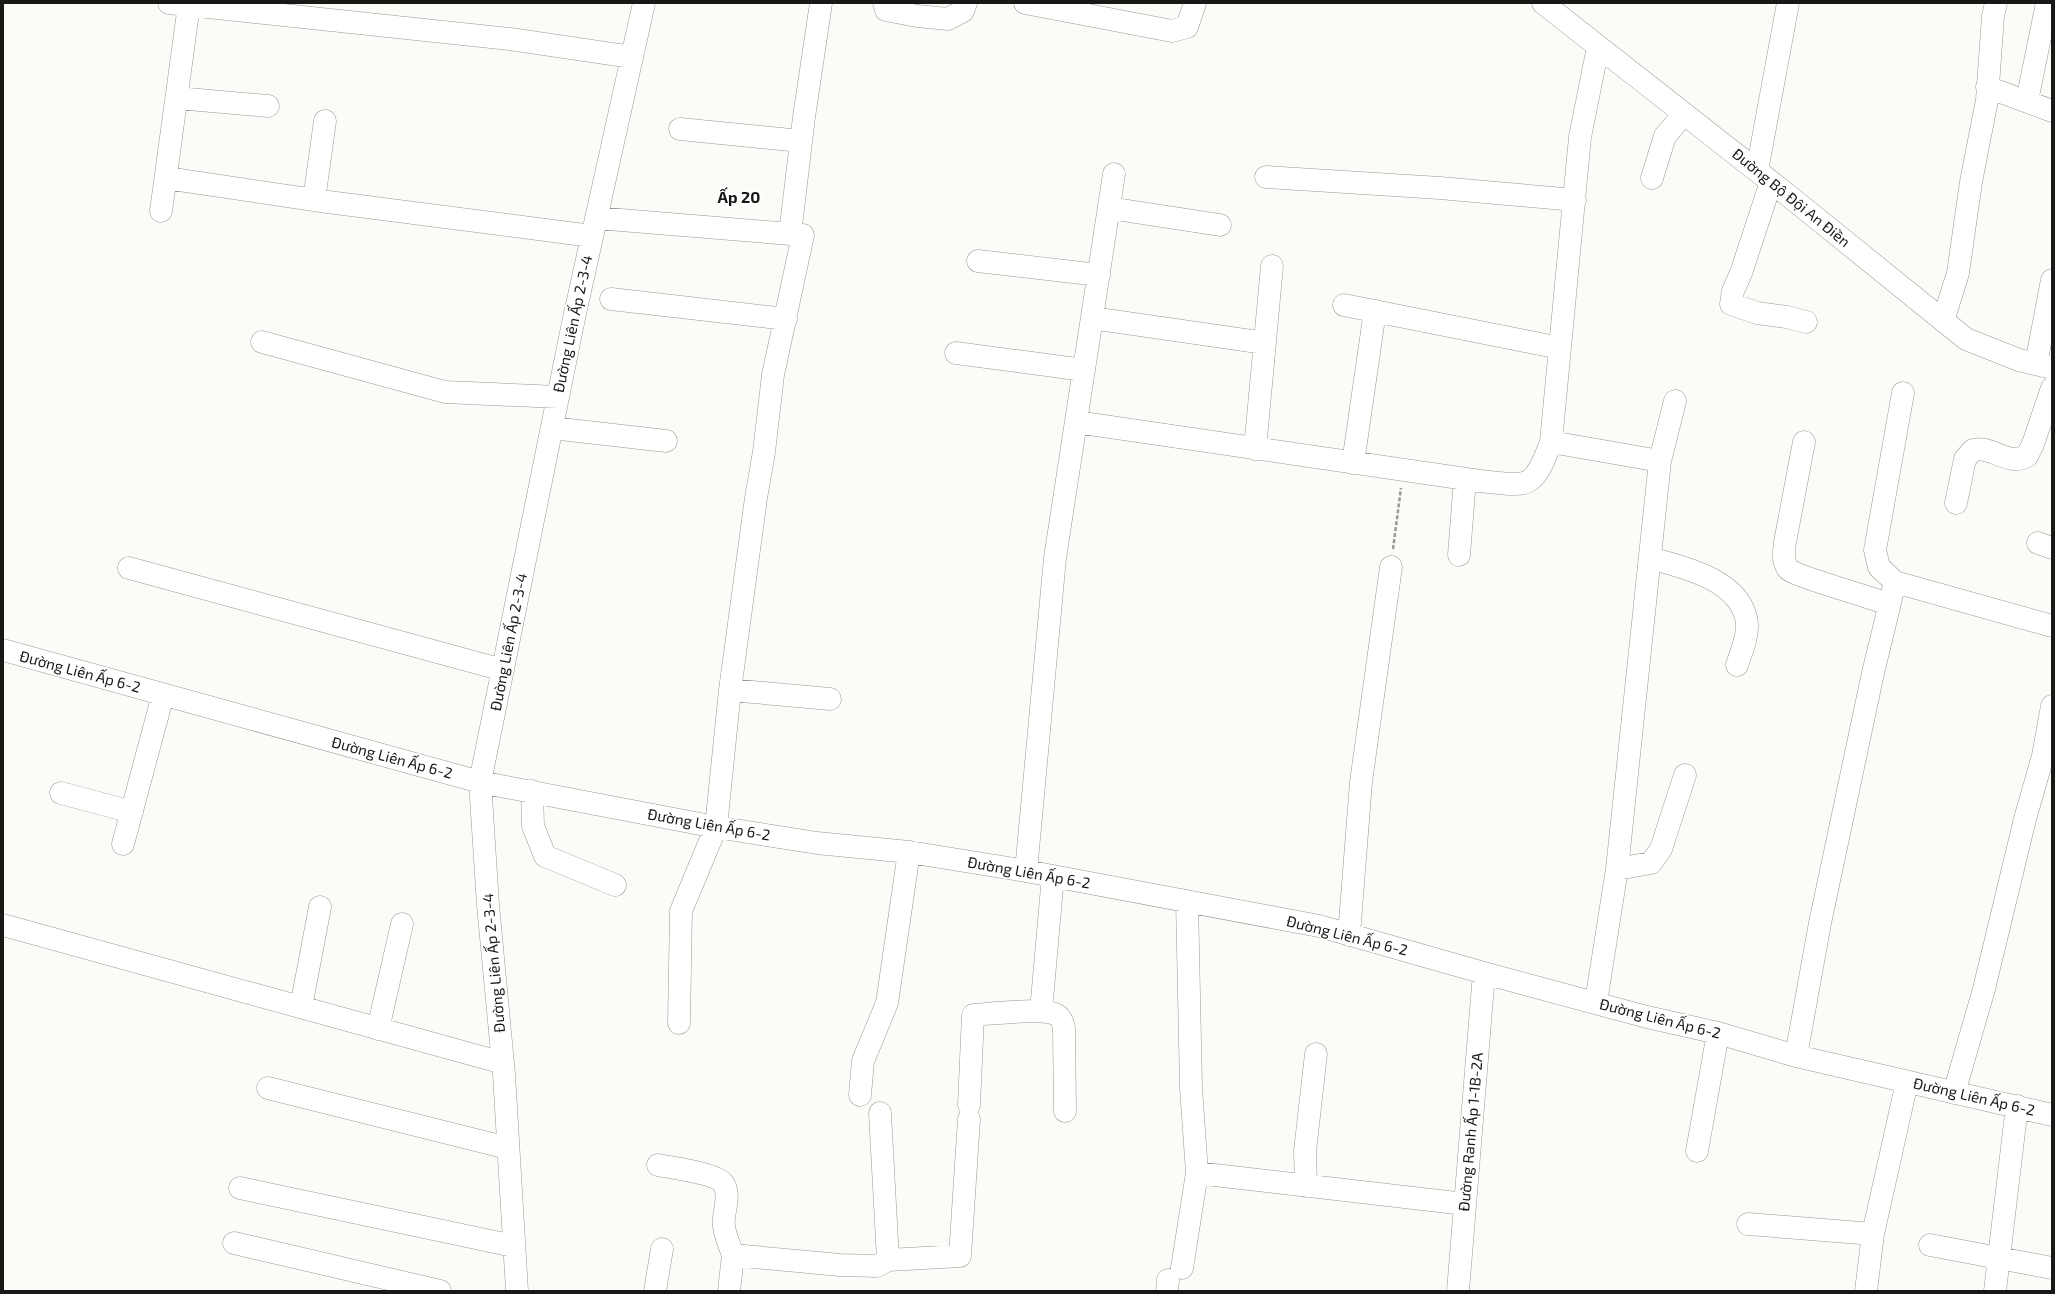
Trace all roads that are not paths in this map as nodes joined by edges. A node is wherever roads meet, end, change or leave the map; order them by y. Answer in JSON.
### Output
{"nodes":[{"id":1,"x":644,"y":3,"type":"edge"},
{"id":2,"x":821,"y":3,"type":"edge"},
{"id":3,"x":884,"y":3,"type":"edge"},
{"id":4,"x":966,"y":3,"type":"edge"},
{"id":5,"x":1025,"y":3,"type":"edge"},
{"id":6,"x":1195,"y":3,"type":"edge"},
{"id":7,"x":1543,"y":3,"type":"edge"},
{"id":8,"x":1788,"y":3,"type":"edge"},
{"id":9,"x":1996,"y":3,"type":"edge"},
{"id":10,"x":2047,"y":3,"type":"edge"},
{"id":11,"x":179,"y":4,"type":"edge"},
{"id":12,"x":1598,"y":47,"type":"junction"},
{"id":13,"x":632,"y":57,"type":"junction"},
{"id":14,"x":1987,"y":87,"type":"junction"},
{"id":15,"x":176,"y":98,"type":"junction"},
{"id":16,"x":2026,"y":101,"type":"junction"},
{"id":17,"x":268,"y":106,"type":"dead end"},
{"id":18,"x":2052,"y":111,"type":"edge"},
{"id":19,"x":1684,"y":114,"type":"junction"},
{"id":20,"x":325,"y":121,"type":"dead end"},
{"id":21,"x":680,"y":129,"type":"dead end"},
{"id":22,"x":801,"y":141,"type":"junction"},
{"id":23,"x":1114,"y":174,"type":"dead end"},
{"id":24,"x":1266,"y":177,"type":"dead end"},
{"id":25,"x":1764,"y":177,"type":"junction"},
{"id":26,"x":166,"y":178,"type":"junction"},
{"id":27,"x":1652,"y":178,"type":"dead end"},
{"id":28,"x":314,"y":200,"type":"junction"},
{"id":29,"x":1575,"y":200,"type":"junction"},
{"id":30,"x":1109,"y":208,"type":"junction"},
{"id":31,"x":161,"y":211,"type":"dead end"},
{"id":32,"x":1220,"y":225,"type":"dead end"},
{"id":33,"x":594,"y":227,"type":"junction"},
{"id":34,"x":790,"y":234,"type":"junction"},
{"id":35,"x":978,"y":261,"type":"dead end"},
{"id":36,"x":1272,"y":266,"type":"dead end"},
{"id":37,"x":1099,"y":275,"type":"junction"},
{"id":38,"x":2052,"y":280,"type":"edge"},
{"id":39,"x":610,"y":299,"type":"dead end"},
{"id":40,"x":1344,"y":304,"type":"dead end"},
{"id":41,"x":1375,"y":310,"type":"junction"},
{"id":42,"x":1092,"y":318,"type":"junction"},
{"id":43,"x":786,"y":319,"type":"junction"},
{"id":44,"x":1943,"y":321,"type":"junction"},
{"id":45,"x":1806,"y":322,"type":"dead end"},
{"id":46,"x":262,"y":342,"type":"dead end"},
{"id":47,"x":1265,"y":343,"type":"junction"},
{"id":48,"x":1560,"y":348,"type":"junction"},
{"id":49,"x":956,"y":353,"type":"dead end"},
{"id":50,"x":2044,"y":366,"type":"edge"},
{"id":51,"x":1084,"y":370,"type":"junction"},
{"id":52,"x":2052,"y":388,"type":"edge"},
{"id":53,"x":1903,"y":393,"type":"dead end"},
{"id":54,"x":558,"y":397,"type":"junction"},
{"id":55,"x":1675,"y":401,"type":"dead end"},
{"id":56,"x":1076,"y":422,"type":"junction"},
{"id":57,"x":552,"y":428,"type":"junction"},
{"id":58,"x":666,"y":441,"type":"dead end"},
{"id":59,"x":1550,"y":442,"type":"junction"},
{"id":60,"x":1804,"y":442,"type":"dead end"},
{"id":61,"x":1255,"y":450,"type":"junction"},
{"id":62,"x":1660,"y":461,"type":"junction"},
{"id":63,"x":1353,"y":463,"type":"junction"},
{"id":64,"x":1465,"y":478,"type":"junction"},
{"id":65,"x":1956,"y":503,"type":"dead end"},
{"id":66,"x":1458,"y":555,"type":"dead end"},
{"id":67,"x":1650,"y":558,"type":"junction"},
{"id":68,"x":1391,"y":567,"type":"road end"},
{"id":69,"x":129,"y":568,"type":"dead end"},
{"id":70,"x":1895,"y":582,"type":"junction"},
{"id":71,"x":1889,"y":604,"type":"junction"},
{"id":72,"x":2052,"y":626,"type":"edge"},
{"id":73,"x":3,"y":650,"type":"edge"},
{"id":74,"x":1737,"y":665,"type":"dead end"},
{"id":75,"x":503,"y":670,"type":"junction"},
{"id":76,"x":730,"y":690,"type":"junction"},
{"id":77,"x":163,"y":695,"type":"junction"},
{"id":78,"x":830,"y":699,"type":"dead end"},
{"id":79,"x":2052,"y":706,"type":"edge"},
{"id":80,"x":2048,"y":747,"type":"edge"},
{"id":81,"x":1685,"y":775,"type":"dead end"},
{"id":82,"x":480,"y":782,"type":"junction"},
{"id":83,"x":532,"y":791,"type":"junction"},
{"id":84,"x":61,"y":792,"type":"dead end"},
{"id":85,"x":132,"y":812,"type":"junction"},
{"id":86,"x":716,"y":827,"type":"junction"},
{"id":87,"x":123,"y":844,"type":"dead end"},
{"id":88,"x":909,"y":852,"type":"junction"},
{"id":89,"x":1617,"y":869,"type":"junction"},
{"id":90,"x":1026,"y":871,"type":"junction"},
{"id":91,"x":1053,"y":876,"type":"junction"},
{"id":92,"x":615,"y":885,"type":"dead end"},
{"id":93,"x":1187,"y":902,"type":"junction"},
{"id":94,"x":320,"y":907,"type":"dead end"},
{"id":95,"x":402,"y":924,"type":"dead end"},
{"id":96,"x":3,"y":925,"type":"edge"},
{"id":97,"x":1349,"y":935,"type":"junction"},
{"id":98,"x":1484,"y":973,"type":"junction"},
{"id":99,"x":1596,"y":1002,"type":"junction"},
{"id":100,"x":301,"y":1007,"type":"junction"},
{"id":101,"x":1041,"y":1011,"type":"junction"},
{"id":102,"x":679,"y":1022,"type":"dead end"},
{"id":103,"x":378,"y":1029,"type":"junction"},
{"id":104,"x":1718,"y":1033,"type":"junction"},
{"id":105,"x":1316,"y":1054,"type":"dead end"},
{"id":106,"x":1796,"y":1056,"type":"junction"},
{"id":107,"x":503,"y":1063,"type":"junction"},
{"id":108,"x":1907,"y":1082,"type":"junction"},
{"id":109,"x":268,"y":1088,"type":"dead end"},
{"id":110,"x":1954,"y":1093,"type":"junction"},
{"id":111,"x":860,"y":1095,"type":"dead end"},
{"id":112,"x":2017,"y":1106,"type":"junction"},
{"id":113,"x":1065,"y":1111,"type":"dead end"},
{"id":114,"x":880,"y":1113,"type":"dead end"},
{"id":115,"x":2052,"y":1115,"type":"edge"},
{"id":116,"x":508,"y":1148,"type":"junction"},
{"id":117,"x":1697,"y":1151,"type":"dead end"},
{"id":118,"x":658,"y":1165,"type":"dead end"},
{"id":119,"x":1196,"y":1174,"type":"junction"},
{"id":120,"x":1306,"y":1186,"type":"junction"},
{"id":121,"x":240,"y":1188,"type":"dead end"},
{"id":122,"x":1465,"y":1204,"type":"junction"},
{"id":123,"x":1748,"y":1224,"type":"dead end"},
{"id":124,"x":1872,"y":1234,"type":"junction"},
{"id":125,"x":234,"y":1243,"type":"dead end"},
{"id":126,"x":1930,"y":1245,"type":"dead end"},
{"id":127,"x":514,"y":1246,"type":"junction"},
{"id":128,"x":662,"y":1249,"type":"dead end"},
{"id":129,"x":733,"y":1255,"type":"junction"},
{"id":130,"x":1999,"y":1257,"type":"junction"},
{"id":131,"x":888,"y":1260,"type":"junction"},
{"id":132,"x":2052,"y":1268,"type":"edge"},
{"id":133,"x":1172,"y":1280,"type":"edge"},
{"id":134,"x":440,"y":1291,"type":"edge"},
{"id":135,"x":517,"y":1291,"type":"edge"},
{"id":136,"x":655,"y":1291,"type":"edge"},
{"id":137,"x":729,"y":1291,"type":"edge"},
{"id":138,"x":1458,"y":1291,"type":"edge"},
{"id":139,"x":1866,"y":1291,"type":"edge"},
{"id":140,"x":1995,"y":1291,"type":"edge"}],
"edges":[{"from":1,"to":13,"type":"street","name":"Đường Liên Ấp 2-3-4"},
{"from":2,"to":22,"type":"street"},
{"from":3,"to":4,"type":"street"},
{"from":5,"to":6,"type":"street"},
{"from":7,"to":12,"type":"street","name":"Đường Bộ Đội An Điền"},
{"from":8,"to":25,"type":"street"},
{"from":9,"to":14,"type":"street"},
{"from":10,"to":16,"type":"street"},
{"from":11,"to":13,"type":"street"},
{"from":11,"to":15,"type":"street"},
{"from":12,"to":19,"type":"street","name":"Đường Bộ Đội An Điền"},
{"from":12,"to":29,"type":"street"},
{"from":13,"to":33,"type":"street","name":"Đường Liên Ấp 2-3-4"},
{"from":14,"to":16,"type":"street"},
{"from":14,"to":44,"type":"street"},
{"from":15,"to":17,"type":"street"},
{"from":15,"to":26,"type":"street"},
{"from":16,"to":18,"type":"street"},
{"from":19,"to":25,"type":"street","name":"Đường Bộ Đội An Điền"},
{"from":19,"to":27,"type":"street"},
{"from":20,"to":28,"type":"street"},
{"from":21,"to":22,"type":"street"},
{"from":22,"to":34,"type":"street"},
{"from":23,"to":30,"type":"street"},
{"from":24,"to":29,"type":"street"},
{"from":25,"to":44,"type":"street","name":"Đường Bộ Đội An Điền"},
{"from":25,"to":45,"type":"street"},
{"from":26,"to":28,"type":"street"},
{"from":26,"to":31,"type":"street"},
{"from":28,"to":33,"type":"street"},
{"from":29,"to":48,"type":"street"},
{"from":30,"to":32,"type":"street"},
{"from":30,"to":37,"type":"street"},
{"from":33,"to":34,"type":"street"},
{"from":33,"to":54,"type":"street","name":"Đường Liên Ấp 2-3-4"},
{"from":34,"to":43,"type":"street"},
{"from":35,"to":37,"type":"street"},
{"from":36,"to":47,"type":"street"},
{"from":37,"to":42,"type":"street"},
{"from":38,"to":50,"type":"street"},
{"from":39,"to":43,"type":"street"},
{"from":40,"to":41,"type":"street"},
{"from":41,"to":48,"type":"street"},
{"from":41,"to":63,"type":"street"},
{"from":42,"to":47,"type":"street"},
{"from":42,"to":51,"type":"street"},
{"from":43,"to":76,"type":"street"},
{"from":44,"to":50,"type":"street","name":"Đường Bộ Đội An Điền"},
{"from":46,"to":54,"type":"street"},
{"from":47,"to":61,"type":"street"},
{"from":48,"to":59,"type":"street"},
{"from":49,"to":51,"type":"street"},
{"from":51,"to":56,"type":"street"},
{"from":52,"to":65,"type":"street"},
{"from":53,"to":70,"type":"street"},
{"from":54,"to":57,"type":"street","name":"Đường Liên Ấp 2-3-4"},
{"from":55,"to":62,"type":"street"},
{"from":56,"to":61,"type":"street"},
{"from":56,"to":90,"type":"street"},
{"from":57,"to":58,"type":"street"},
{"from":57,"to":75,"type":"street","name":"Đường Liên Ấp 2-3-4"},
{"from":59,"to":62,"type":"street"},
{"from":59,"to":64,"type":"street"},
{"from":60,"to":71,"type":"street"},
{"from":61,"to":63,"type":"street"},
{"from":62,"to":67,"type":"street"},
{"from":63,"to":64,"type":"street"},
{"from":64,"to":66,"type":"street"},
{"from":67,"to":74,"type":"street"},
{"from":67,"to":89,"type":"street"},
{"from":68,"to":97,"type":"street"},
{"from":69,"to":75,"type":"street"},
{"from":70,"to":71,"type":"street"},
{"from":70,"to":72,"type":"street"},
{"from":71,"to":106,"type":"street"},
{"from":73,"to":77,"type":"street","name":"Đường Liên Ấp 6-2"},
{"from":75,"to":82,"type":"street","name":"Đường Liên Ấp 2-3-4"},
{"from":76,"to":78,"type":"street"},
{"from":76,"to":86,"type":"street"},
{"from":77,"to":82,"type":"street","name":"Đường Liên Ấp 6-2"},
{"from":77,"to":85,"type":"street"},
{"from":79,"to":80,"type":"street"},
{"from":80,"to":110,"type":"street"},
{"from":81,"to":89,"type":"street"},
{"from":82,"to":83,"type":"street","name":"Đường Liên Ấp 6-2"},
{"from":82,"to":107,"type":"street","name":"Đường Liên Ấp 2-3-4"},
{"from":83,"to":86,"type":"street","name":"Đường Liên Ấp 6-2"},
{"from":83,"to":92,"type":"street"},
{"from":84,"to":85,"type":"street"},
{"from":85,"to":87,"type":"street"},
{"from":86,"to":88,"type":"street","name":"Đường Liên Ấp 6-2"},
{"from":86,"to":102,"type":"street"},
{"from":88,"to":90,"type":"street","name":"Đường Liên Ấp 6-2"},
{"from":88,"to":111,"type":"street"},
{"from":89,"to":99,"type":"street"},
{"from":90,"to":91,"type":"street","name":"Đường Liên Ấp 6-2"},
{"from":91,"to":93,"type":"street","name":"Đường Liên Ấp 6-2"},
{"from":91,"to":101,"type":"street"},
{"from":93,"to":97,"type":"street","name":"Đường Liên Ấp 6-2"},
{"from":93,"to":119,"type":"street"},
{"from":94,"to":100,"type":"street"},
{"from":95,"to":103,"type":"street"},
{"from":96,"to":100,"type":"street"},
{"from":97,"to":98,"type":"street","name":"Đường Liên Ấp 6-2"},
{"from":98,"to":99,"type":"street","name":"Đường Liên Ấp 6-2"},
{"from":98,"to":122,"type":"street","name":"Đường Ranh Ấp 1-1B-2A"},
{"from":99,"to":104,"type":"street","name":"Đường Liên Ấp 6-2"},
{"from":100,"to":103,"type":"street"},
{"from":101,"to":113,"type":"street"},
{"from":101,"to":131,"type":"street"},
{"from":103,"to":107,"type":"street"},
{"from":104,"to":106,"type":"street","name":"Đường Liên Ấp 6-2"},
{"from":104,"to":117,"type":"street"},
{"from":105,"to":120,"type":"street"},
{"from":106,"to":108,"type":"street","name":"Đường Liên Ấp 6-2"},
{"from":107,"to":116,"type":"street","name":"Đường Liên Ấp 2-3-4"},
{"from":108,"to":110,"type":"street","name":"Đường Liên Ấp 6-2"},
{"from":108,"to":124,"type":"street"},
{"from":109,"to":116,"type":"street"},
{"from":110,"to":112,"type":"street","name":"Đường Liên Ấp 6-2"},
{"from":112,"to":115,"type":"street","name":"Đường Liên Ấp 6-2"},
{"from":112,"to":130,"type":"street"},
{"from":114,"to":131,"type":"street"},
{"from":116,"to":127,"type":"street","name":"Đường Liên Ấp 2-3-4"},
{"from":118,"to":129,"type":"street"},
{"from":119,"to":120,"type":"street"},
{"from":119,"to":133,"type":"street"},
{"from":120,"to":122,"type":"street"},
{"from":121,"to":127,"type":"street"},
{"from":122,"to":138,"type":"street","name":"Đường Ranh Ấp 1-1B-2A"},
{"from":123,"to":124,"type":"street"},
{"from":124,"to":139,"type":"street"},
{"from":125,"to":134,"type":"street"},
{"from":126,"to":130,"type":"street"},
{"from":127,"to":135,"type":"street","name":"Đường Liên Ấp 2-3-4"},
{"from":128,"to":136,"type":"street"},
{"from":129,"to":131,"type":"street"},
{"from":129,"to":137,"type":"street"},
{"from":130,"to":132,"type":"street"},
{"from":130,"to":140,"type":"street"}]}
